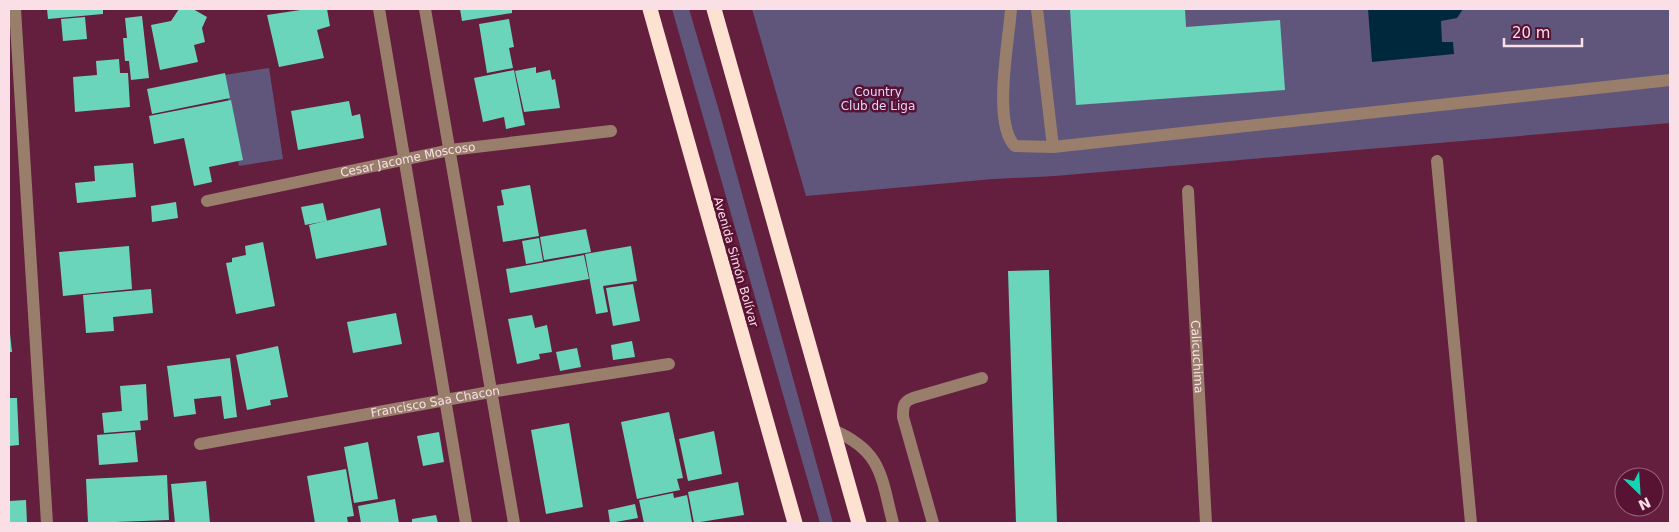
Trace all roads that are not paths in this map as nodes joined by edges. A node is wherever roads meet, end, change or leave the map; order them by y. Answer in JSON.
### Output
{"nodes":[{"id":1,"x":15,"y":9,"type":"edge"},
{"id":2,"x":379,"y":9,"type":"edge"},
{"id":3,"x":425,"y":9,"type":"edge"},
{"id":4,"x":650,"y":9,"type":"edge"},
{"id":5,"x":714,"y":9,"type":"edge"},
{"id":6,"x":1011,"y":9,"type":"edge"},
{"id":7,"x":1037,"y":9,"type":"edge"},
{"id":8,"x":1670,"y":80,"type":"edge"},
{"id":9,"x":611,"y":131,"type":"dead end"},
{"id":10,"x":1053,"y":147,"type":"junction"},
{"id":11,"x":450,"y":150,"type":"junction"},
{"id":12,"x":404,"y":160,"type":"junction"},
{"id":13,"x":1437,"y":161,"type":"dead end"},
{"id":14,"x":1188,"y":191,"type":"dead end"},
{"id":15,"x":207,"y":201,"type":"dead end"},
{"id":16,"x":669,"y":364,"type":"dead end"},
{"id":17,"x":982,"y":378,"type":"dead end"},
{"id":18,"x":490,"y":392,"type":"junction"},
{"id":19,"x":446,"y":400,"type":"junction"},
{"id":20,"x":833,"y":430,"type":"junction"},
{"id":21,"x":200,"y":444,"type":"dead end"},
{"id":22,"x":47,"y":523,"type":"edge"},
{"id":23,"x":466,"y":523,"type":"edge"},
{"id":24,"x":514,"y":523,"type":"edge"},
{"id":25,"x":795,"y":523,"type":"edge"},
{"id":26,"x":859,"y":523,"type":"edge"},
{"id":27,"x":893,"y":523,"type":"edge"},
{"id":28,"x":933,"y":523,"type":"edge"},
{"id":29,"x":1206,"y":523,"type":"edge"},
{"id":30,"x":1471,"y":523,"type":"edge"}],
"edges":[{"from":1,"to":22,"type":"street"},
{"from":2,"to":12,"type":"street"},
{"from":3,"to":11,"type":"street"},
{"from":4,"to":25,"type":"highway","name":"Avenida Simón Bolívar"},
{"from":5,"to":20,"type":"highway"},
{"from":6,"to":10,"type":"street"},
{"from":7,"to":10,"type":"street"},
{"from":8,"to":10,"type":"street"},
{"from":9,"to":11,"type":"street","name":"Cesar Jacome Moscoso"},
{"from":11,"to":12,"type":"street","name":"Cesar Jacome Moscoso"},
{"from":11,"to":18,"type":"street"},
{"from":12,"to":15,"type":"street","name":"Cesar Jacome Moscoso"},
{"from":12,"to":19,"type":"street"},
{"from":13,"to":30,"type":"street"},
{"from":14,"to":29,"type":"street","name":"Calicuchima"},
{"from":16,"to":18,"type":"street","name":"Francisco Saa Chacon"},
{"from":17,"to":28,"type":"street"},
{"from":18,"to":19,"type":"street","name":"Francisco Saa Chacon"},
{"from":18,"to":24,"type":"street"},
{"from":19,"to":21,"type":"street","name":"Francisco Saa Chacon"},
{"from":19,"to":23,"type":"street"},
{"from":20,"to":26,"type":"highway"},
{"from":20,"to":27,"type":"street"}]}
